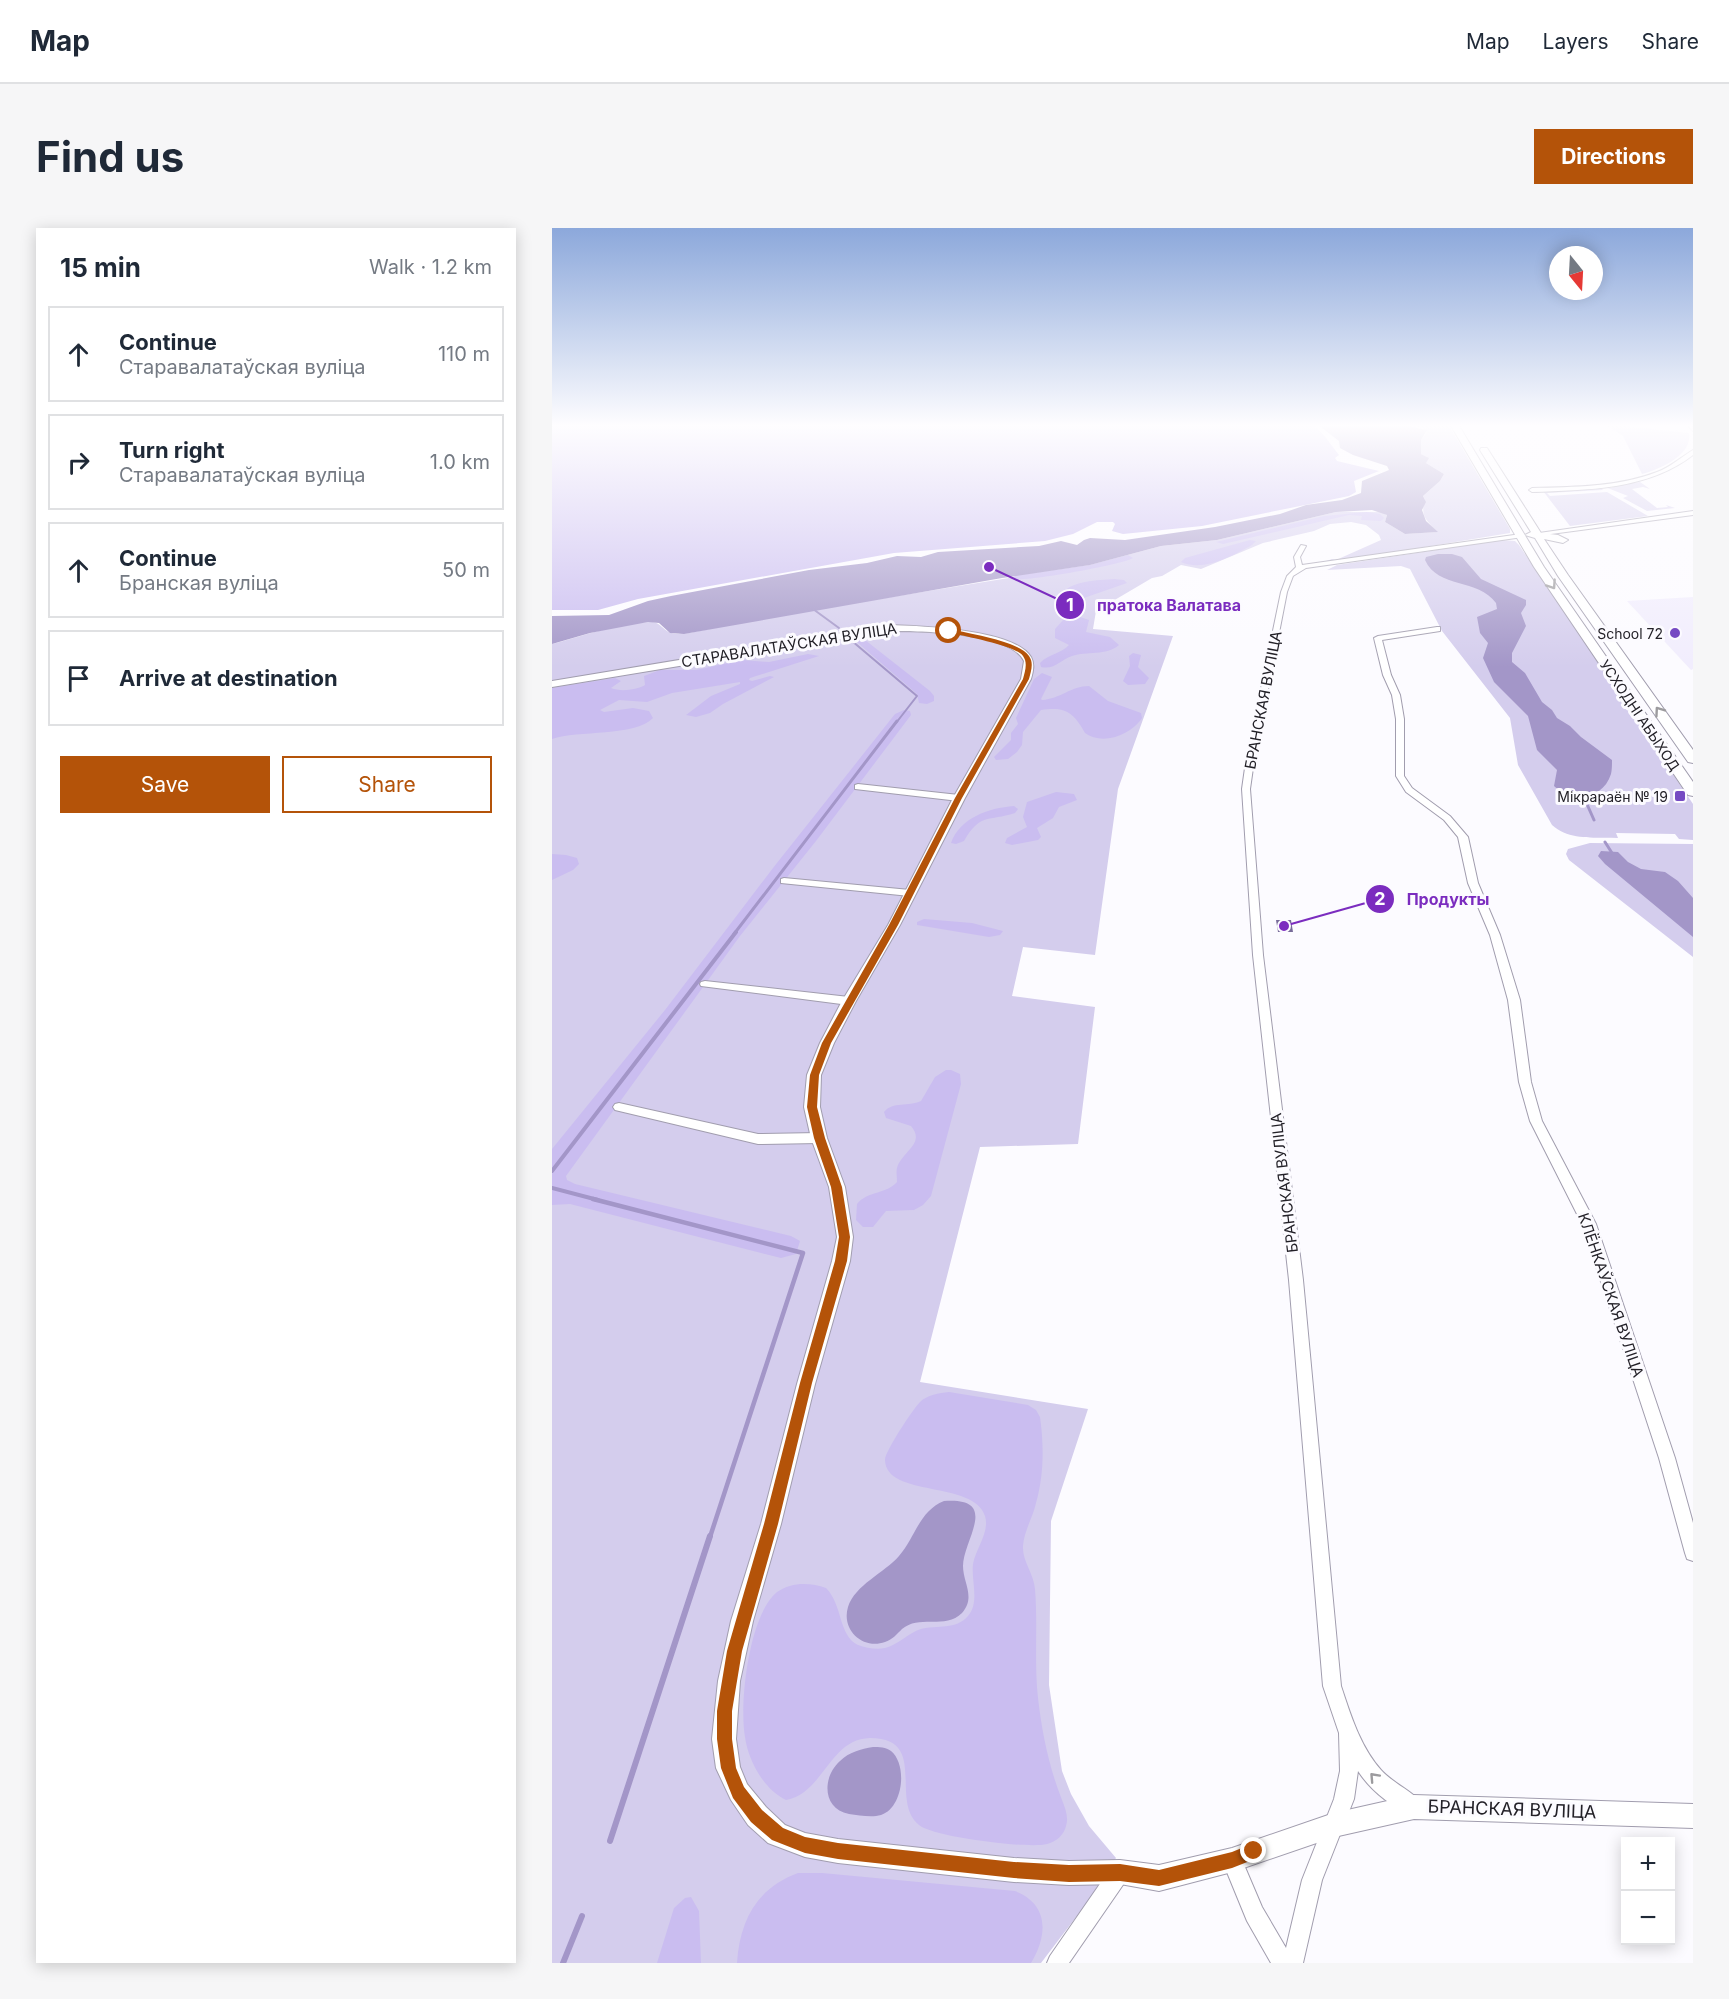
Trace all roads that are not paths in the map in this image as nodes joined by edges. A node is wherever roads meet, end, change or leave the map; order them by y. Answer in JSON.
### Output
{"nodes":[{"id":1,"x":1502,"y":505,"type":"edge"},
{"id":2,"x":1518,"y":505,"type":"edge"},
{"id":3,"x":1693,"y":513,"type":"edge"},
{"id":4,"x":1536,"y":534,"type":"junction"},
{"id":5,"x":1521,"y":536,"type":"junction"},
{"id":6,"x":1563,"y":540,"type":"dead end"},
{"id":7,"x":1303,"y":546,"type":"dead end"},
{"id":8,"x":1299,"y":568,"type":"junction"},
{"id":9,"x":1437,"y":629,"type":"dead end"},
{"id":10,"x":552,"y":684,"type":"edge"},
{"id":11,"x":1693,"y":759,"type":"edge"},
{"id":12,"x":858,"y":787,"type":"dead end"},
{"id":13,"x":1693,"y":792,"type":"edge"},
{"id":14,"x":959,"y":798,"type":"junction"},
{"id":15,"x":784,"y":881,"type":"dead end"},
{"id":16,"x":910,"y":893,"type":"junction"},
{"id":17,"x":705,"y":984,"type":"dead end"},
{"id":18,"x":849,"y":1001,"type":"junction"},
{"id":19,"x":620,"y":1107,"type":"dead end"},
{"id":20,"x":819,"y":1138,"type":"junction"},
{"id":21,"x":1693,"y":1554,"type":"edge"},
{"id":22,"x":1348,"y":1733,"type":"junction"},
{"id":23,"x":1414,"y":1807,"type":"junction"},
{"id":24,"x":1693,"y":1816,"type":"edge"},
{"id":25,"x":1334,"y":1825,"type":"junction"},
{"id":26,"x":1232,"y":1860,"type":"junction"},
{"id":27,"x":1120,"y":1872,"type":"junction"},
{"id":28,"x":1057,"y":1963,"type":"edge"},
{"id":29,"x":1284,"y":1963,"type":"edge"},
{"id":30,"x":1293,"y":1963,"type":"edge"}],
"edges":[{"from":1,"to":5,"type":"main road","name":"УСХОДНІ АБЫХОД"},
{"from":2,"to":4,"type":"main road","name":"УСХОДНІ АБЫХОД"},
{"from":3,"to":4,"type":"street"},
{"from":4,"to":5,"type":"main road"},
{"from":4,"to":6,"type":"main road"},
{"from":11,"to":4,"type":"main road","name":"УСХОДНІ АБЫХОД","one_way":true},
{"from":5,"to":8,"type":"street"},
{"from":5,"to":13,"type":"main road","name":"УСХОДНІ АБЫХОД","one_way":true},
{"from":7,"to":8,"type":"street","name":"БРАНСКАЯ ВУЛІЦА"},
{"from":8,"to":22,"type":"street","name":"БРАНСКАЯ ВУЛІЦА"},
{"from":9,"to":21,"type":"street","name":"КЛЁНКАЎСКАЯ ВУЛІЦА"},
{"from":10,"to":14,"type":"street","name":"СТАРАВАЛАТАЎСКАЯ ВУЛІЦА"},
{"from":12,"to":14,"type":"street"},
{"from":14,"to":16,"type":"street","name":"СТАРАВАЛАТАЎСКАЯ ВУЛІЦА"},
{"from":15,"to":16,"type":"street"},
{"from":16,"to":18,"type":"street","name":"СТАРАВАЛАТАЎСКАЯ ВУЛІЦА"},
{"from":17,"to":18,"type":"street"},
{"from":18,"to":20,"type":"street","name":"СТАРАВАЛАТАЎСКАЯ ВУЛІЦА"},
{"from":19,"to":20,"type":"street"},
{"from":20,"to":27,"type":"street","name":"СТАРАВАЛАТАЎСКАЯ ВУЛІЦА"},
{"from":23,"to":22,"type":"street","one_way":true},
{"from":22,"to":25,"type":"street","name":"БРАНСКАЯ ВУЛІЦА"},
{"from":23,"to":24,"type":"street","name":"БРАНСКАЯ ВУЛІЦА"},
{"from":23,"to":25,"type":"street","name":"БРАНСКАЯ ВУЛІЦА"},
{"from":25,"to":26,"type":"street","name":"БРАНСКАЯ ВУЛІЦА"},
{"from":25,"to":30,"type":"street","name":"БРАНСКАЯ ВУЛІЦА"},
{"from":26,"to":27,"type":"street","name":"БРАНСКАЯ ВУЛІЦА"},
{"from":26,"to":29,"type":"street"},
{"from":27,"to":28,"type":"street"}]}
